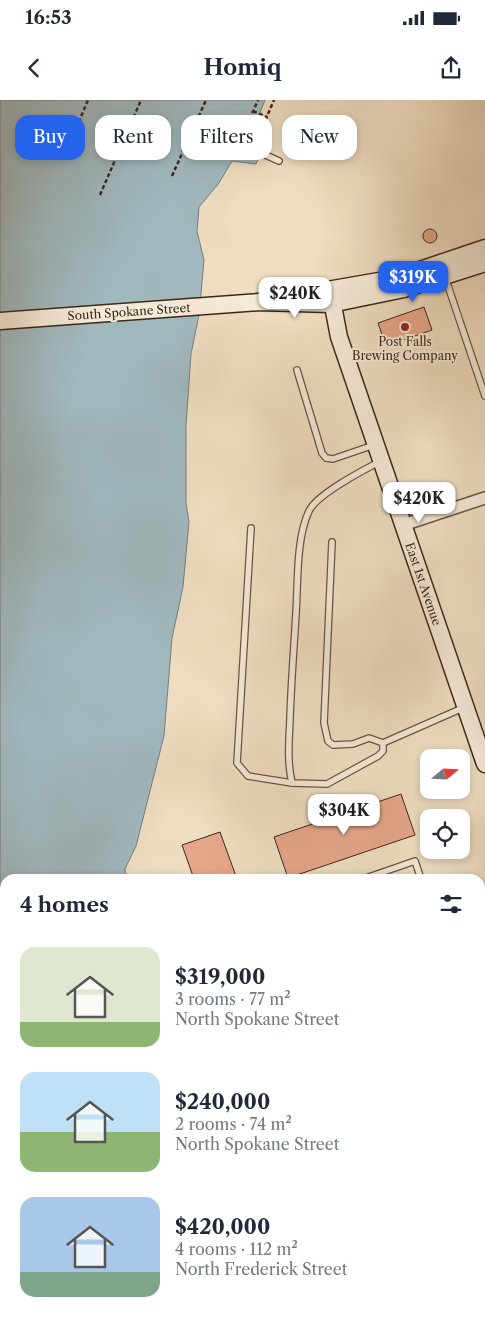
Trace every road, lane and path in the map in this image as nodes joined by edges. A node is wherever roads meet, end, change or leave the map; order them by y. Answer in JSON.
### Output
{"nodes":[{"id":1,"x":88,"y":100,"type":"edge"},
{"id":2,"x":141,"y":100,"type":"edge"},
{"id":3,"x":206,"y":100,"type":"edge"},
{"id":4,"x":258,"y":100,"type":"edge"},
{"id":5,"x":274,"y":100,"type":"edge"},
{"id":6,"x":253,"y":111,"type":"junction"},
{"id":7,"x":82,"y":115,"type":"edge"},
{"id":8,"x":251,"y":115,"type":"edge"},
{"id":9,"x":264,"y":115,"type":"edge"},
{"id":10,"x":267,"y":115,"type":"edge"},
{"id":11,"x":272,"y":158,"type":"edge"},
{"id":12,"x":278,"y":161,"type":"dead end"},
{"id":13,"x":172,"y":176,"type":"dead end"},
{"id":14,"x":100,"y":195,"type":"dead end"},
{"id":15,"x":485,"y":248,"type":"edge"},
{"id":16,"x":485,"y":263,"type":"edge"},
{"id":17,"x":445,"y":277,"type":"junction"},
{"id":18,"x":330,"y":297,"type":"junction"},
{"id":19,"x":0,"y":321,"type":"edge"},
{"id":20,"x":297,"y":370,"type":"dead end"},
{"id":21,"x":485,"y":396,"type":"edge"},
{"id":22,"x":376,"y":444,"type":"junction"},
{"id":23,"x":381,"y":460,"type":"junction"},
{"id":24,"x":485,"y":498,"type":"edge"},
{"id":25,"x":403,"y":525,"type":"junction"},
{"id":26,"x":251,"y":528,"type":"dead end"},
{"id":27,"x":332,"y":542,"type":"dead end"},
{"id":28,"x":466,"y":707,"type":"junction"},
{"id":29,"x":482,"y":742,"type":"edge"},
{"id":30,"x":383,"y":743,"type":"junction"},
{"id":31,"x":485,"y":764,"type":"edge"},
{"id":32,"x":292,"y":783,"type":"junction"},
{"id":33,"x":377,"y":874,"type":"edge"},
{"id":34,"x":419,"y":874,"type":"edge"}],
"edges":[{"from":1,"to":7,"type":"path"},
{"from":2,"to":14,"type":"path"},
{"from":3,"to":13,"type":"path"},
{"from":4,"to":6,"type":"path"},
{"from":5,"to":10,"type":"path"},
{"from":6,"to":8,"type":"path"},
{"from":6,"to":9,"type":"path"},
{"from":11,"to":12,"type":"lane"},
{"from":15,"to":18,"type":"main road"},
{"from":16,"to":17,"type":"main road"},
{"from":17,"to":18,"type":"main road"},
{"from":17,"to":21,"type":"lane"},
{"from":18,"to":19,"type":"main road","name":"South Spokane Street"},
{"from":18,"to":22,"type":"main road","name":"East 1st Avenue"},
{"from":20,"to":22,"type":"lane"},
{"from":22,"to":23,"type":"main road","name":"East 1st Avenue"},
{"from":23,"to":25,"type":"main road","name":"East 1st Avenue"},
{"from":23,"to":32,"type":"lane"},
{"from":24,"to":25,"type":"street"},
{"from":25,"to":28,"type":"main road","name":"East 1st Avenue"},
{"from":26,"to":32,"type":"lane"},
{"from":27,"to":30,"type":"lane"},
{"from":28,"to":29,"type":"main road","name":"East 1st Avenue"},
{"from":28,"to":30,"type":"lane"},
{"from":29,"to":31,"type":"main road","name":"East 1st Avenue"},
{"from":30,"to":32,"type":"lane"},
{"from":33,"to":34,"type":"lane"}]}
